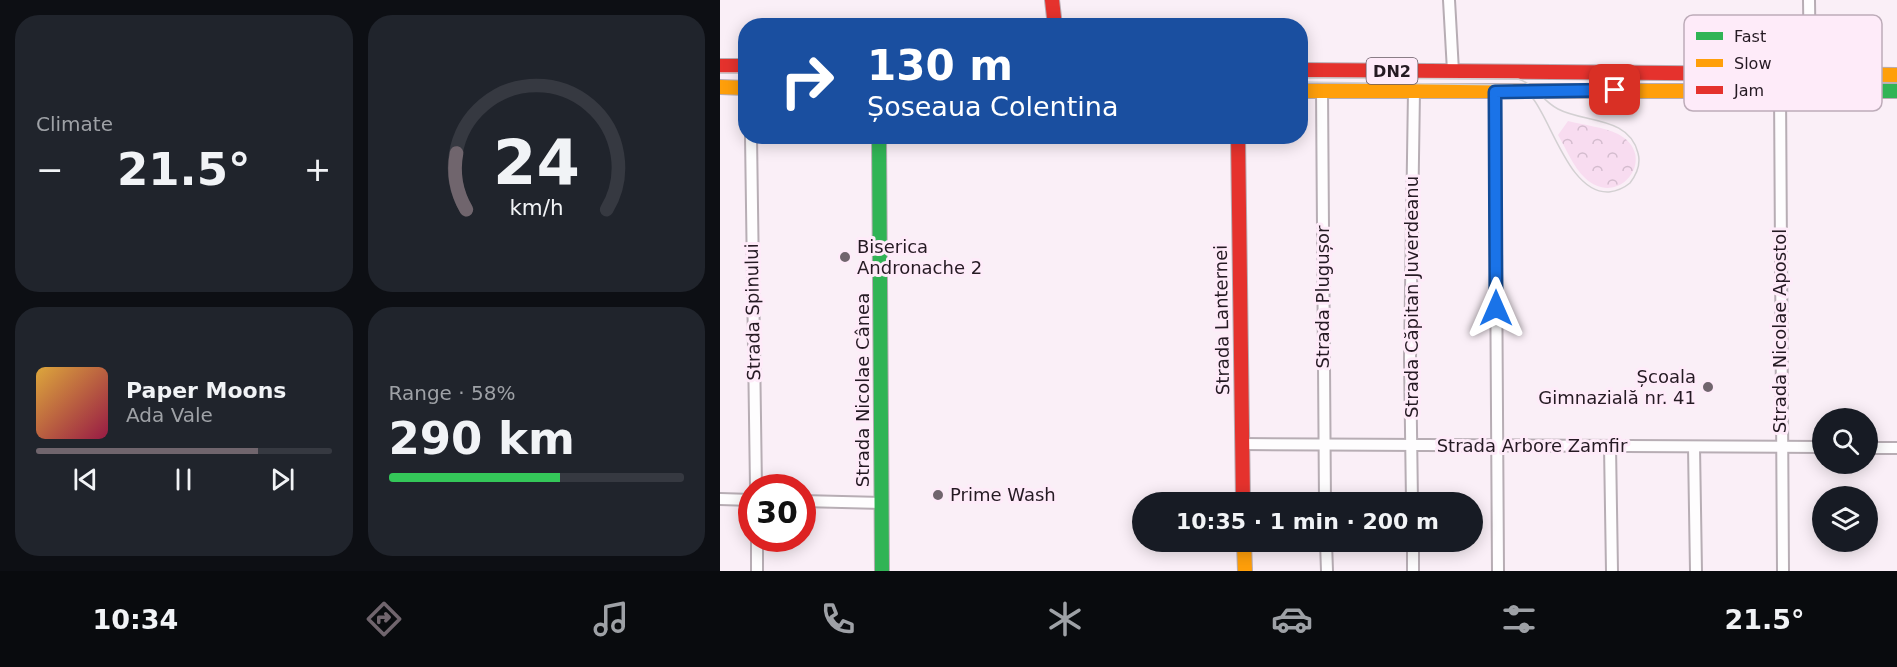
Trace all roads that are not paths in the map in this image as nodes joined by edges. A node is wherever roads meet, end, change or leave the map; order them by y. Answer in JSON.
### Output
{"nodes":[{"id":1,"x":1052,"y":0,"type":"edge"},
{"id":2,"x":1449,"y":0,"type":"edge"},
{"id":3,"x":1809,"y":0,"type":"edge"},
{"id":4,"x":1809,"y":15,"type":"edge"},
{"id":5,"x":1053,"y":18,"type":"edge"},
{"id":6,"x":720,"y":66,"type":"edge"},
{"id":7,"x":738,"y":66,"type":"edge"},
{"id":8,"x":1308,"y":70,"type":"edge"},
{"id":9,"x":1453,"y":71,"type":"junction"},
{"id":10,"x":1684,"y":74,"type":"edge"},
{"id":11,"x":720,"y":87,"type":"edge"},
{"id":12,"x":738,"y":88,"type":"edge"},
{"id":13,"x":1308,"y":91,"type":"edge"},
{"id":14,"x":1322,"y":91,"type":"junction"},
{"id":15,"x":1414,"y":91,"type":"junction"},
{"id":16,"x":1684,"y":91,"type":"edge"},
{"id":17,"x":1882,"y":91,"type":"edge"},
{"id":18,"x":1897,"y":91,"type":"edge"},
{"id":19,"x":1495,"y":92,"type":"junction"},
{"id":20,"x":1780,"y":111,"type":"edge"},
{"id":21,"x":751,"y":144,"type":"edge"},
{"id":22,"x":879,"y":144,"type":"edge"},
{"id":23,"x":1238,"y":144,"type":"edge"},
{"id":24,"x":1242,"y":444,"type":"junction"},
{"id":25,"x":1323,"y":445,"type":"junction"},
{"id":26,"x":1411,"y":446,"type":"junction"},
{"id":27,"x":1496,"y":446,"type":"junction"},
{"id":28,"x":1610,"y":446,"type":"junction"},
{"id":29,"x":1694,"y":447,"type":"junction"},
{"id":30,"x":1781,"y":447,"type":"junction"},
{"id":31,"x":1812,"y":447,"type":"edge"},
{"id":32,"x":1878,"y":448,"type":"edge"},
{"id":33,"x":1897,"y":448,"type":"edge"},
{"id":34,"x":756,"y":474,"type":"edge"},
{"id":35,"x":1243,"y":492,"type":"edge"},
{"id":36,"x":1325,"y":492,"type":"edge"},
{"id":37,"x":1412,"y":492,"type":"edge"},
{"id":38,"x":720,"y":499,"type":"edge"},
{"id":39,"x":738,"y":500,"type":"edge"},
{"id":40,"x":816,"y":501,"type":"edge"},
{"id":41,"x":882,"y":503,"type":"junction"},
{"id":42,"x":757,"y":552,"type":"edge"},
{"id":43,"x":1244,"y":552,"type":"edge"},
{"id":44,"x":1326,"y":552,"type":"edge"},
{"id":45,"x":1413,"y":552,"type":"edge"},
{"id":46,"x":758,"y":571,"type":"edge"},
{"id":47,"x":882,"y":571,"type":"edge"},
{"id":48,"x":1245,"y":571,"type":"edge"},
{"id":49,"x":1327,"y":571,"type":"edge"},
{"id":50,"x":1413,"y":571,"type":"edge"},
{"id":51,"x":1497,"y":571,"type":"edge"},
{"id":52,"x":1612,"y":571,"type":"edge"},
{"id":53,"x":1696,"y":571,"type":"edge"},
{"id":54,"x":1783,"y":571,"type":"edge"}],
"edges":[{"from":1,"to":5,"type":"main road"},
{"from":2,"to":9,"type":"street"},
{"from":3,"to":4,"type":"street"},
{"from":6,"to":7,"type":"main road"},
{"from":8,"to":9,"type":"main road","number":"DN2"},
{"from":9,"to":10,"type":"main road","number":"DN2"},
{"from":11,"to":12,"type":"main road"},
{"from":13,"to":14,"type":"main road","number":"DN2"},
{"from":14,"to":15,"type":"main road","number":"DN2"},
{"from":14,"to":25,"type":"street","name":"Strada Plugușor"},
{"from":15,"to":19,"type":"main road","number":"DN2"},
{"from":15,"to":26,"type":"street","name":"Strada Căpitan Juverdeanu"},
{"from":16,"to":19,"type":"main road","number":"DN2"},
{"from":17,"to":18,"type":"main road","number":"DN2"},
{"from":19,"to":27,"type":"street"},
{"from":20,"to":30,"type":"street","name":"Strada Nicolae Apostol"},
{"from":21,"to":34,"type":"street","name":"Strada Spinului"},
{"from":22,"to":41,"type":"main road","name":"Strada Nicolae Cânea"},
{"from":23,"to":24,"type":"main road","name":"Strada Lanternei"},
{"from":24,"to":25,"type":"street","name":"Strada Arbore Zamfir"},
{"from":24,"to":35,"type":"main road","name":"Strada Lanternei"},
{"from":25,"to":26,"type":"street","name":"Strada Arbore Zamfir"},
{"from":25,"to":36,"type":"street","name":"Strada Plugușor"},
{"from":26,"to":27,"type":"street","name":"Strada Arbore Zamfir"},
{"from":26,"to":37,"type":"street","name":"Strada Căpitan Juverdeanu"},
{"from":27,"to":28,"type":"street","name":"Strada Arbore Zamfir"},
{"from":27,"to":51,"type":"street"},
{"from":28,"to":29,"type":"street","name":"Strada Arbore Zamfir"},
{"from":28,"to":52,"type":"street"},
{"from":29,"to":30,"type":"street","name":"Strada Arbore Zamfir"},
{"from":29,"to":53,"type":"street"},
{"from":30,"to":31,"type":"street","name":"Strada Arbore Zamfir"},
{"from":30,"to":54,"type":"street","name":"Strada Nicolae Apostol"},
{"from":32,"to":33,"type":"street"},
{"from":38,"to":39,"type":"street"},
{"from":40,"to":41,"type":"street"},
{"from":41,"to":47,"type":"main road","name":"Strada Nicolae Cânea"},
{"from":42,"to":46,"type":"street"},
{"from":43,"to":48,"type":"main road"},
{"from":44,"to":49,"type":"street"},
{"from":45,"to":50,"type":"street"}]}
